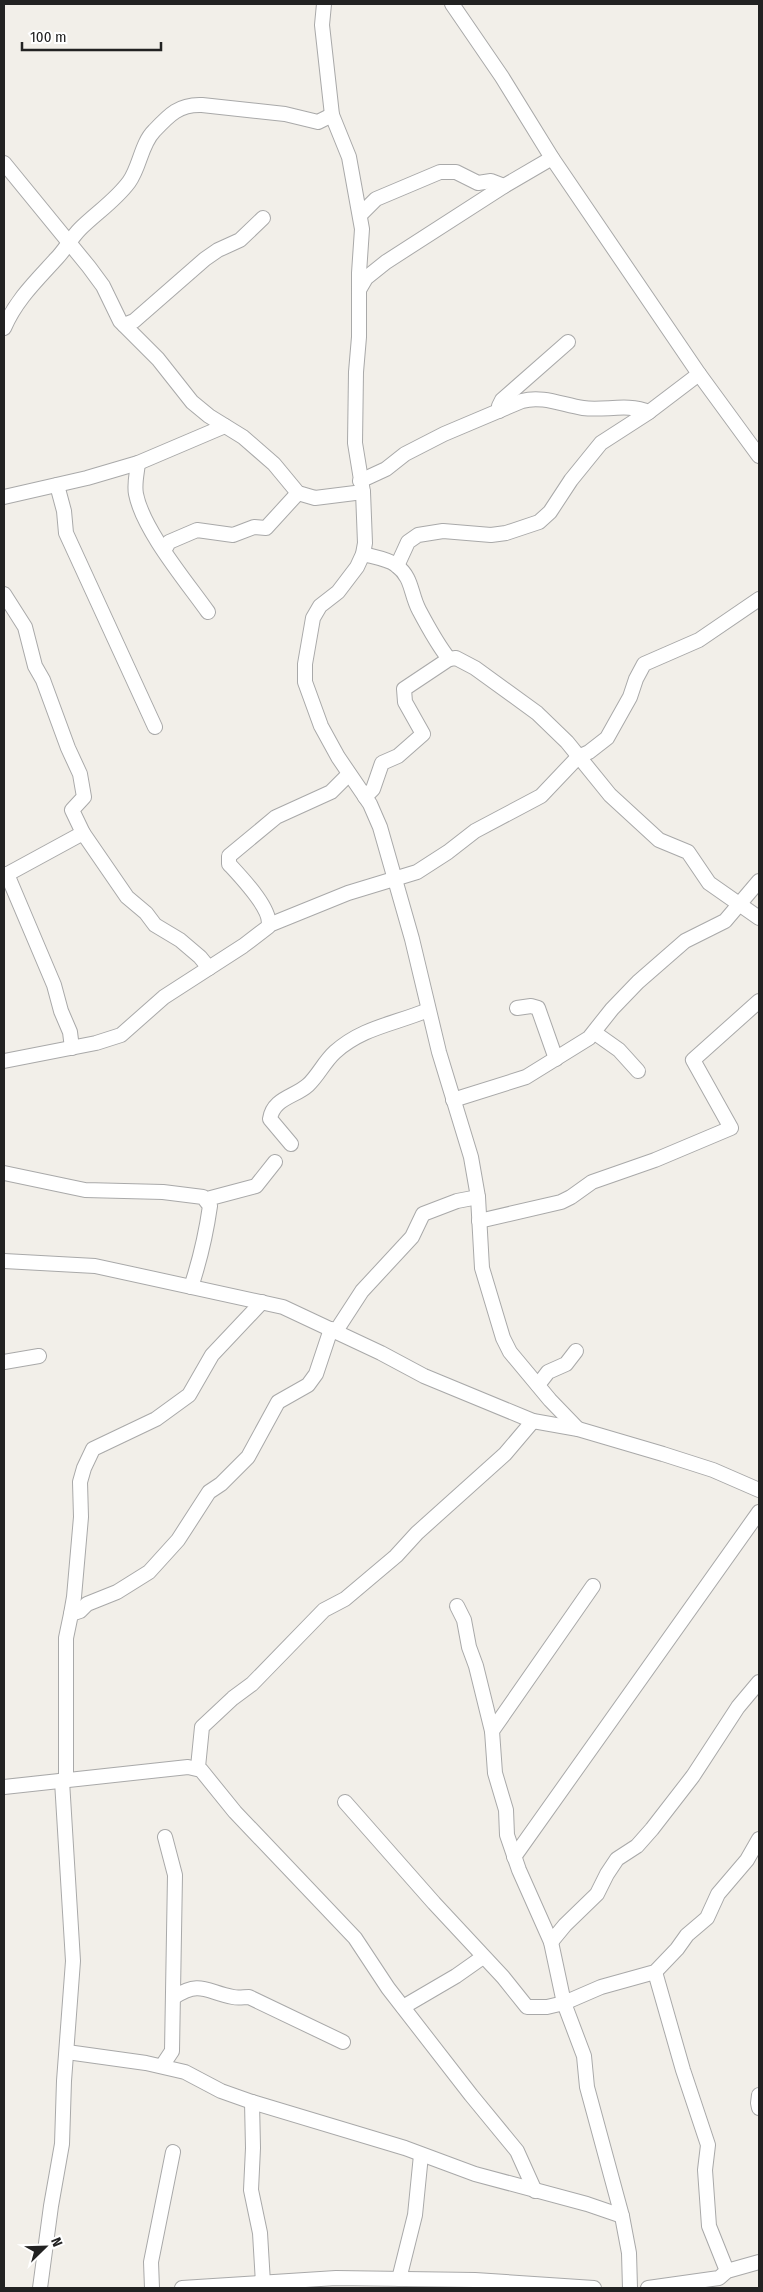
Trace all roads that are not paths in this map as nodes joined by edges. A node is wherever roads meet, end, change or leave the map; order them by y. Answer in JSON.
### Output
{"nodes":[{"id":1,"x":324,"y":4,"type":"edge"},
{"id":2,"x":452,"y":4,"type":"edge"},
{"id":3,"x":332,"y":115,"type":"junction"},
{"id":4,"x":552,"y":158,"type":"junction"},
{"id":5,"x":4,"y":163,"type":"edge"},
{"id":6,"x":504,"y":186,"type":"junction"},
{"id":7,"x":360,"y":215,"type":"junction"},
{"id":8,"x":263,"y":218,"type":"dead end"},
{"id":9,"x":70,"y":243,"type":"junction"},
{"id":10,"x":359,"y":290,"type":"junction"},
{"id":11,"x":131,"y":327,"type":"junction"},
{"id":12,"x":4,"y":328,"type":"edge"},
{"id":13,"x":568,"y":342,"type":"dead end"},
{"id":14,"x":699,"y":374,"type":"junction"},
{"id":15,"x":498,"y":411,"type":"junction"},
{"id":16,"x":649,"y":412,"type":"junction"},
{"id":17,"x":224,"y":426,"type":"junction"},
{"id":18,"x":759,"y":456,"type":"edge"},
{"id":19,"x":138,"y":463,"type":"junction"},
{"id":20,"x":57,"y":484,"type":"junction"},
{"id":21,"x":361,"y":486,"type":"junction"},
{"id":22,"x":298,"y":492,"type":"junction"},
{"id":23,"x":4,"y":497,"type":"edge"},
{"id":24,"x":165,"y":549,"type":"junction"},
{"id":25,"x":363,"y":554,"type":"junction"},
{"id":26,"x":398,"y":566,"type":"junction"},
{"id":27,"x":4,"y":594,"type":"edge"},
{"id":28,"x":759,"y":599,"type":"edge"},
{"id":29,"x":208,"y":612,"type":"dead end"},
{"id":30,"x":449,"y":659,"type":"junction"},
{"id":31,"x":155,"y":728,"type":"dead end"},
{"id":32,"x":578,"y":757,"type":"junction"},
{"id":33,"x":348,"y":774,"type":"junction"},
{"id":34,"x":365,"y":797,"type":"junction"},
{"id":35,"x":83,"y":833,"type":"junction"},
{"id":36,"x":6,"y":875,"type":"edge"},
{"id":37,"x":759,"y":880,"type":"edge"},
{"id":38,"x":395,"y":881,"type":"junction"},
{"id":39,"x":740,"y":906,"type":"junction"},
{"id":40,"x":759,"y":918,"type":"edge"},
{"id":41,"x":269,"y":925,"type":"junction"},
{"id":42,"x":209,"y":968,"type":"junction"},
{"id":43,"x":759,"y":1001,"type":"edge"},
{"id":44,"x":517,"y":1008,"type":"dead end"},
{"id":45,"x":428,"y":1010,"type":"junction"},
{"id":46,"x":595,"y":1033,"type":"junction"},
{"id":47,"x":72,"y":1048,"type":"junction"},
{"id":48,"x":556,"y":1059,"type":"junction"},
{"id":49,"x":4,"y":1061,"type":"edge"},
{"id":50,"x":638,"y":1071,"type":"dead end"},
{"id":51,"x":453,"y":1100,"type":"junction"},
{"id":52,"x":291,"y":1144,"type":"dead end"},
{"id":53,"x":275,"y":1162,"type":"dead end"},
{"id":54,"x":4,"y":1173,"type":"edge"},
{"id":55,"x":477,"y":1192,"type":"junction"},
{"id":56,"x":207,"y":1199,"type":"junction"},
{"id":57,"x":478,"y":1221,"type":"junction"},
{"id":58,"x":4,"y":1261,"type":"edge"},
{"id":59,"x":191,"y":1287,"type":"junction"},
{"id":60,"x":262,"y":1302,"type":"junction"},
{"id":61,"x":333,"y":1330,"type":"junction"},
{"id":62,"x":576,"y":1351,"type":"dead end"},
{"id":63,"x":39,"y":1356,"type":"dead end"},
{"id":64,"x":4,"y":1362,"type":"edge"},
{"id":65,"x":538,"y":1385,"type":"junction"},
{"id":66,"x":550,"y":1400,"type":"junction"},
{"id":67,"x":538,"y":1421,"type":"junction"},
{"id":68,"x":578,"y":1430,"type":"junction"},
{"id":69,"x":759,"y":1490,"type":"edge"},
{"id":70,"x":759,"y":1512,"type":"edge"},
{"id":71,"x":593,"y":1586,"type":"dead end"},
{"id":72,"x":457,"y":1606,"type":"dead end"},
{"id":73,"x":71,"y":1614,"type":"junction"},
{"id":74,"x":759,"y":1682,"type":"edge"},
{"id":75,"x":492,"y":1731,"type":"junction"},
{"id":76,"x":198,"y":1767,"type":"junction"},
{"id":77,"x":64,"y":1781,"type":"junction"},
{"id":78,"x":4,"y":1787,"type":"edge"},
{"id":79,"x":345,"y":1802,"type":"dead end"},
{"id":80,"x":164,"y":1837,"type":"dead end"},
{"id":81,"x":759,"y":1840,"type":"edge"},
{"id":82,"x":514,"y":1857,"type":"junction"},
{"id":83,"x":551,"y":1942,"type":"junction"},
{"id":84,"x":483,"y":1957,"type":"junction"},
{"id":85,"x":655,"y":1972,"type":"junction"},
{"id":86,"x":174,"y":1997,"type":"junction"},
{"id":87,"x":564,"y":2002,"type":"junction"},
{"id":88,"x":403,"y":2007,"type":"junction"},
{"id":89,"x":343,"y":2042,"type":"dead end"},
{"id":90,"x":67,"y":2052,"type":"junction"},
{"id":91,"x":162,"y":2066,"type":"junction"},
{"id":92,"x":759,"y":2095,"type":"edge"},
{"id":93,"x":252,"y":2102,"type":"junction"},
{"id":94,"x":759,"y":2108,"type":"edge"},
{"id":95,"x":173,"y":2152,"type":"dead end"},
{"id":96,"x":421,"y":2155,"type":"junction"},
{"id":97,"x":536,"y":2191,"type":"junction"},
{"id":98,"x":622,"y":2216,"type":"junction"},
{"id":99,"x":759,"y":2262,"type":"edge"},
{"id":100,"x":399,"y":2279,"type":"junction"},
{"id":101,"x":722,"y":2279,"type":"edge"},
{"id":102,"x":264,"y":2283,"type":"junction"},
{"id":103,"x":536,"y":2287,"type":"edge"},
{"id":104,"x":40,"y":2288,"type":"edge"},
{"id":105,"x":152,"y":2288,"type":"edge"},
{"id":106,"x":182,"y":2288,"type":"edge"},
{"id":107,"x":594,"y":2288,"type":"edge"},
{"id":108,"x":630,"y":2288,"type":"edge"},
{"id":109,"x":648,"y":2288,"type":"edge"}],
"edges":[{"from":1,"to":3,"type":"street"},
{"from":2,"to":4,"type":"street"},
{"from":3,"to":7,"type":"street"},
{"from":3,"to":9,"type":"street"},
{"from":4,"to":6,"type":"street"},
{"from":4,"to":14,"type":"street"},
{"from":5,"to":9,"type":"street"},
{"from":6,"to":7,"type":"street"},
{"from":6,"to":10,"type":"street"},
{"from":7,"to":10,"type":"street"},
{"from":8,"to":11,"type":"street"},
{"from":9,"to":11,"type":"street"},
{"from":9,"to":12,"type":"street"},
{"from":10,"to":21,"type":"street"},
{"from":11,"to":17,"type":"street"},
{"from":13,"to":15,"type":"street"},
{"from":14,"to":16,"type":"street"},
{"from":14,"to":18,"type":"street"},
{"from":15,"to":16,"type":"street"},
{"from":15,"to":21,"type":"street"},
{"from":16,"to":26,"type":"street"},
{"from":17,"to":19,"type":"street"},
{"from":17,"to":22,"type":"street"},
{"from":19,"to":20,"type":"street"},
{"from":19,"to":24,"type":"street"},
{"from":20,"to":23,"type":"street"},
{"from":20,"to":31,"type":"street"},
{"from":21,"to":22,"type":"street"},
{"from":21,"to":25,"type":"street"},
{"from":22,"to":24,"type":"street"},
{"from":24,"to":29,"type":"street"},
{"from":25,"to":26,"type":"street"},
{"from":25,"to":33,"type":"street"},
{"from":26,"to":30,"type":"street"},
{"from":27,"to":35,"type":"street"},
{"from":28,"to":32,"type":"street"},
{"from":30,"to":32,"type":"street"},
{"from":30,"to":34,"type":"street"},
{"from":32,"to":38,"type":"street"},
{"from":32,"to":39,"type":"street"},
{"from":33,"to":34,"type":"street"},
{"from":33,"to":41,"type":"street"},
{"from":34,"to":38,"type":"street"},
{"from":35,"to":36,"type":"street"},
{"from":35,"to":42,"type":"street"},
{"from":36,"to":47,"type":"street"},
{"from":37,"to":39,"type":"street"},
{"from":38,"to":41,"type":"street"},
{"from":38,"to":45,"type":"street"},
{"from":39,"to":40,"type":"street"},
{"from":39,"to":46,"type":"street"},
{"from":41,"to":42,"type":"street"},
{"from":42,"to":47,"type":"street"},
{"from":43,"to":57,"type":"street"},
{"from":44,"to":48,"type":"street"},
{"from":45,"to":51,"type":"street"},
{"from":45,"to":52,"type":"street"},
{"from":46,"to":48,"type":"street"},
{"from":46,"to":50,"type":"street"},
{"from":47,"to":49,"type":"street"},
{"from":48,"to":51,"type":"street"},
{"from":51,"to":55,"type":"street"},
{"from":53,"to":56,"type":"street"},
{"from":54,"to":56,"type":"street"},
{"from":55,"to":57,"type":"street"},
{"from":55,"to":61,"type":"street"},
{"from":56,"to":59,"type":"street"},
{"from":57,"to":65,"type":"street"},
{"from":58,"to":59,"type":"street"},
{"from":59,"to":60,"type":"street"},
{"from":60,"to":61,"type":"street"},
{"from":60,"to":73,"type":"street"},
{"from":61,"to":67,"type":"street"},
{"from":61,"to":73,"type":"street"},
{"from":62,"to":65,"type":"street"},
{"from":63,"to":64,"type":"street"},
{"from":65,"to":66,"type":"street"},
{"from":66,"to":67,"type":"street"},
{"from":66,"to":68,"type":"street"},
{"from":67,"to":68,"type":"street"},
{"from":67,"to":76,"type":"street"},
{"from":68,"to":69,"type":"street"},
{"from":70,"to":82,"type":"street"},
{"from":71,"to":75,"type":"street"},
{"from":72,"to":75,"type":"street"},
{"from":73,"to":77,"type":"street"},
{"from":74,"to":83,"type":"street"},
{"from":75,"to":82,"type":"street"},
{"from":76,"to":77,"type":"street"},
{"from":76,"to":88,"type":"street"},
{"from":77,"to":78,"type":"street"},
{"from":77,"to":90,"type":"street"},
{"from":79,"to":84,"type":"street"},
{"from":80,"to":86,"type":"street"},
{"from":81,"to":85,"type":"street"},
{"from":82,"to":83,"type":"street"},
{"from":83,"to":87,"type":"street"},
{"from":84,"to":87,"type":"street"},
{"from":84,"to":88,"type":"street"},
{"from":85,"to":87,"type":"street"},
{"from":85,"to":101,"type":"street"},
{"from":86,"to":89,"type":"street"},
{"from":86,"to":91,"type":"street"},
{"from":87,"to":98,"type":"street"},
{"from":88,"to":97,"type":"street"},
{"from":90,"to":91,"type":"street"},
{"from":90,"to":104,"type":"street"},
{"from":91,"to":93,"type":"street"},
{"from":92,"to":94,"type":"street"},
{"from":93,"to":96,"type":"street"},
{"from":93,"to":102,"type":"street"},
{"from":95,"to":105,"type":"street"},
{"from":96,"to":97,"type":"street"},
{"from":96,"to":100,"type":"street"},
{"from":97,"to":98,"type":"street"},
{"from":98,"to":108,"type":"street"},
{"from":99,"to":101,"type":"street"},
{"from":100,"to":102,"type":"street"},
{"from":100,"to":103,"type":"street"},
{"from":101,"to":109,"type":"street"},
{"from":102,"to":106,"type":"street"},
{"from":103,"to":107,"type":"street"}]}
